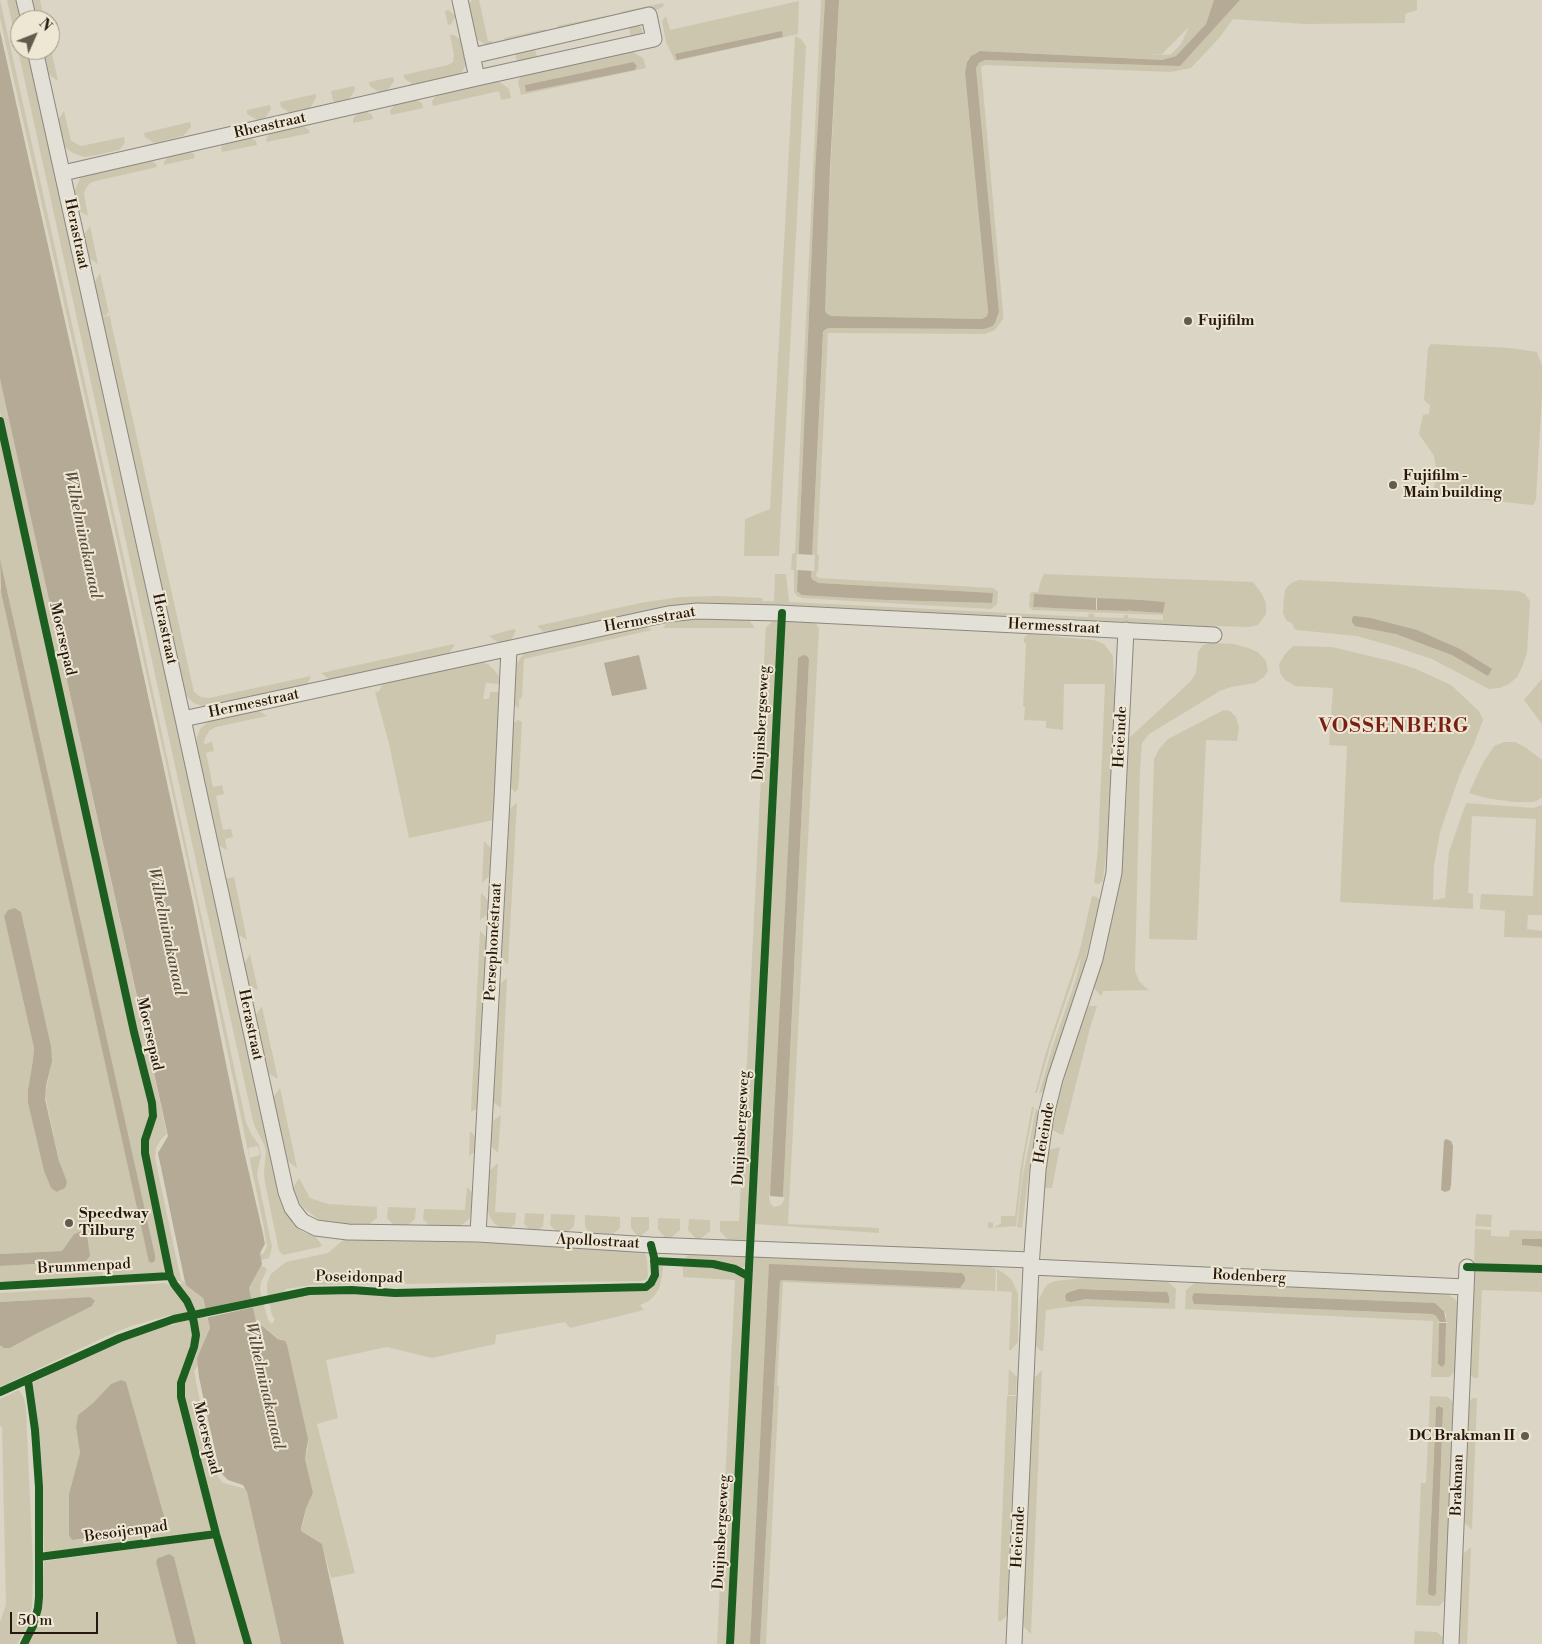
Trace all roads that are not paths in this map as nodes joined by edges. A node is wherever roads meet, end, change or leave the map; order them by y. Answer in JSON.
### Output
{"nodes":[{"id":1,"x":460,"y":0,"type":"edge"},
{"id":2,"x":472,"y":56,"type":"junction"},
{"id":3,"x":37,"y":60,"type":"edge"},
{"id":4,"x":477,"y":78,"type":"junction"},
{"id":5,"x":63,"y":173,"type":"junction"},
{"id":6,"x":1126,"y":630,"type":"junction"},
{"id":7,"x":1214,"y":634,"type":"dead end"},
{"id":8,"x":509,"y":649,"type":"junction"},
{"id":9,"x":183,"y":719,"type":"junction"},
{"id":10,"x":292,"y":1208,"type":"joint"},
{"id":11,"x":478,"y":1234,"type":"junction"},
{"id":12,"x":1031,"y":1264,"type":"junction"},
{"id":13,"x":1467,"y":1267,"type":"dead end"},
{"id":14,"x":1466,"y":1287,"type":"junction"},
{"id":15,"x":1014,"y":1644,"type":"edge"},
{"id":16,"x":1452,"y":1644,"type":"edge"}],
"edges":[{"from":1,"to":2,"type":"street"},
{"from":2,"to":4,"type":"street"},
{"from":2,"to":4,"type":"street","name":"Rheastraat"},
{"from":3,"to":5,"type":"street","name":"Herastraat"},
{"from":4,"to":5,"type":"street","name":"Rheastraat"},
{"from":5,"to":9,"type":"street","name":"Herastraat"},
{"from":6,"to":7,"type":"street","name":"Hermesstraat"},
{"from":6,"to":8,"type":"street","name":"Hermesstraat"},
{"from":6,"to":12,"type":"street","name":"Heieinde"},
{"from":8,"to":9,"type":"street","name":"Hermesstraat"},
{"from":8,"to":11,"type":"street","name":"Persephonéstraat"},
{"from":9,"to":10,"type":"street","name":"Herastraat"},
{"from":10,"to":11,"type":"street","name":"Apollostraat"},
{"from":11,"to":12,"type":"street","name":"Apollostraat"},
{"from":12,"to":14,"type":"street","name":"Rodenberg"},
{"from":12,"to":15,"type":"street","name":"Heieinde"},
{"from":13,"to":14,"type":"street","name":"Brakman"},
{"from":14,"to":16,"type":"street","name":"Brakman"}]}
